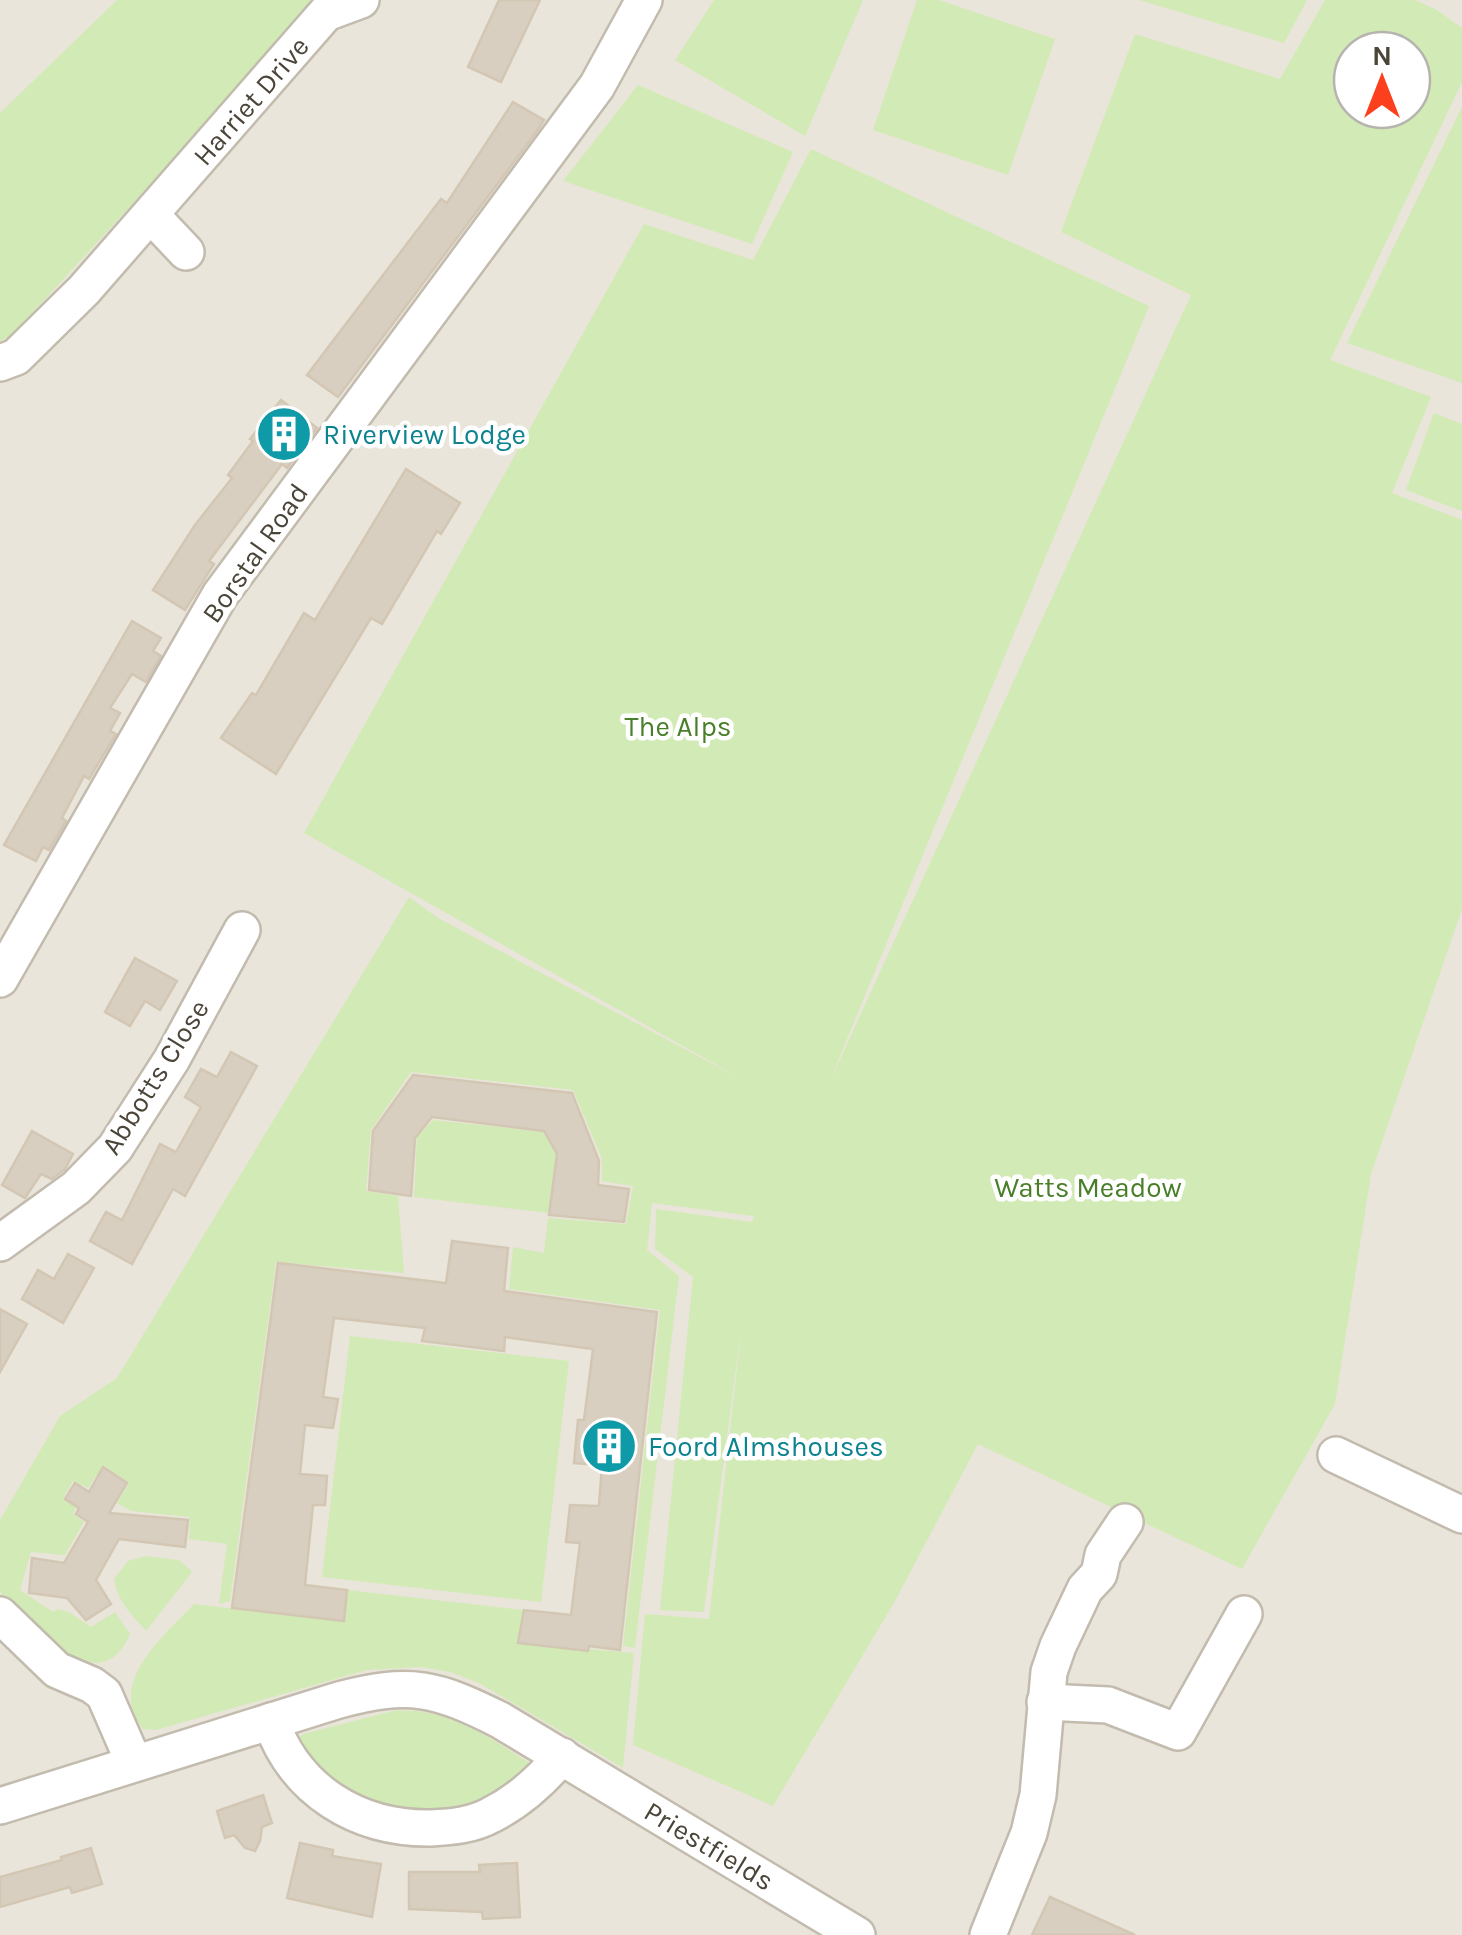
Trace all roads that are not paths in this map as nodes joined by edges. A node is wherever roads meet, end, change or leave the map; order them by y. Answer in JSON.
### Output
{"nodes":[{"id":1,"x":361,"y":0,"type":"edge"},
{"id":2,"x":644,"y":0,"type":"edge"},
{"id":3,"x":152,"y":216,"type":"junction"},
{"id":4,"x":186,"y":252,"type":"dead end"},
{"id":5,"x":0,"y":363,"type":"edge"},
{"id":6,"x":242,"y":930,"type":"dead end"},
{"id":7,"x":0,"y":979,"type":"edge"},
{"id":8,"x":0,"y":1243,"type":"edge"},
{"id":9,"x":1336,"y":1455,"type":"dead end"},
{"id":10,"x":1462,"y":1515,"type":"edge"},
{"id":11,"x":1125,"y":1522,"type":"dead end"},
{"id":12,"x":1244,"y":1614,"type":"dead end"},
{"id":13,"x":0,"y":1615,"type":"edge"},
{"id":14,"x":1045,"y":1702,"type":"junction"},
{"id":15,"x":270,"y":1721,"type":"junction"},
{"id":16,"x":562,"y":1756,"type":"junction"},
{"id":17,"x":134,"y":1763,"type":"junction"},
{"id":18,"x":0,"y":1806,"type":"edge"},
{"id":19,"x":857,"y":1935,"type":"edge"},
{"id":20,"x":988,"y":1935,"type":"edge"}],
"edges":[{"from":1,"to":3,"type":"street","name":"Harriet Drive"},
{"from":2,"to":7,"type":"street","name":"Borstal Road"},
{"from":3,"to":4,"type":"street"},
{"from":3,"to":5,"type":"street","name":"Harriet Drive"},
{"from":6,"to":8,"type":"street","name":"Abbotts Close"},
{"from":9,"to":10,"type":"street"},
{"from":11,"to":14,"type":"street"},
{"from":12,"to":14,"type":"street"},
{"from":13,"to":17,"type":"street"},
{"from":14,"to":20,"type":"street"},
{"from":15,"to":16,"type":"street","name":"Priestfields"},
{"from":15,"to":16,"type":"street"},
{"from":15,"to":17,"type":"street","name":"Priestfields"},
{"from":16,"to":19,"type":"street","name":"Priestfields"},
{"from":17,"to":18,"type":"street","name":"Priestfields"}]}
